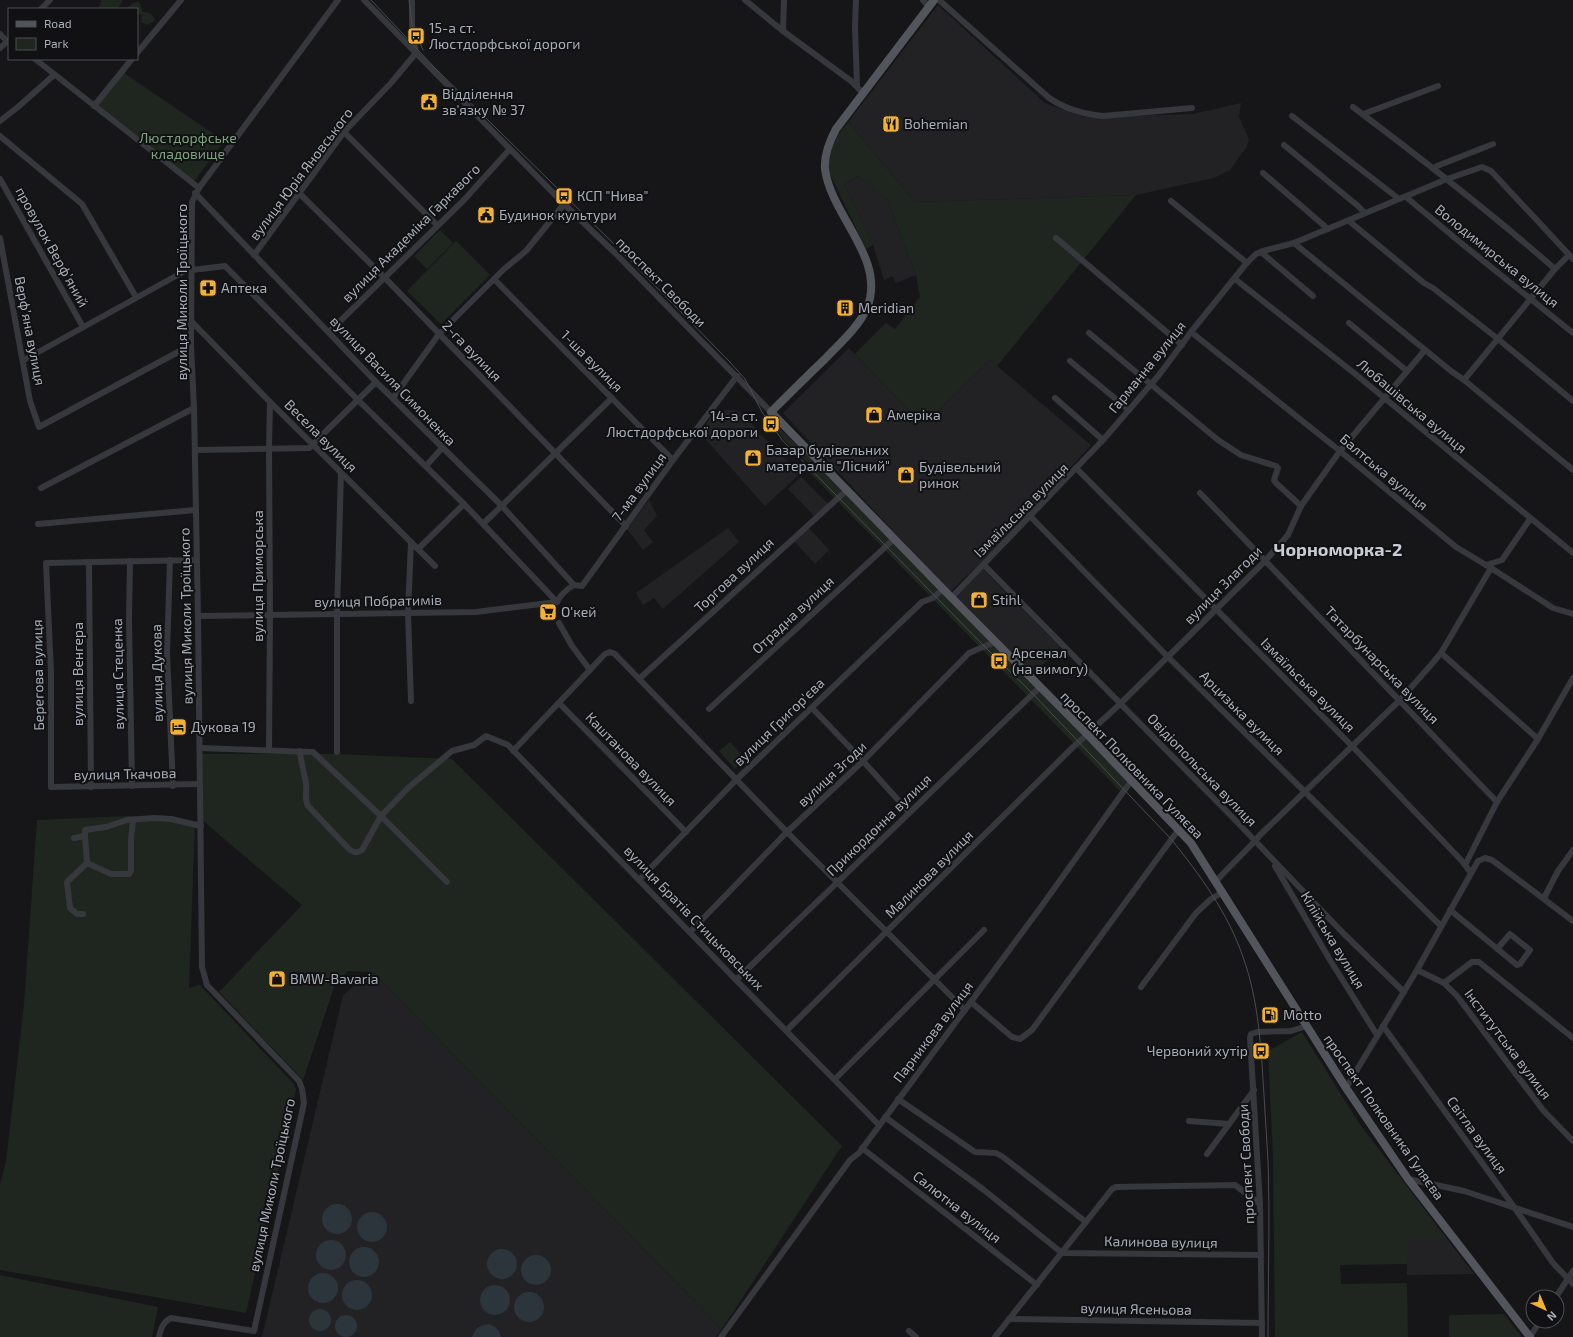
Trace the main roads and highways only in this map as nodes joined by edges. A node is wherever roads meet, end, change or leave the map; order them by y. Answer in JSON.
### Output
{"nodes":[{"id":1,"x":931,"y":3,"type":"edge"},
{"id":2,"x":1530,"y":1337,"type":"edge"}],
"edges":[{"from":1,"to":2,"type":"main road","name":"проспект Полковника Гуляєва"}]}
